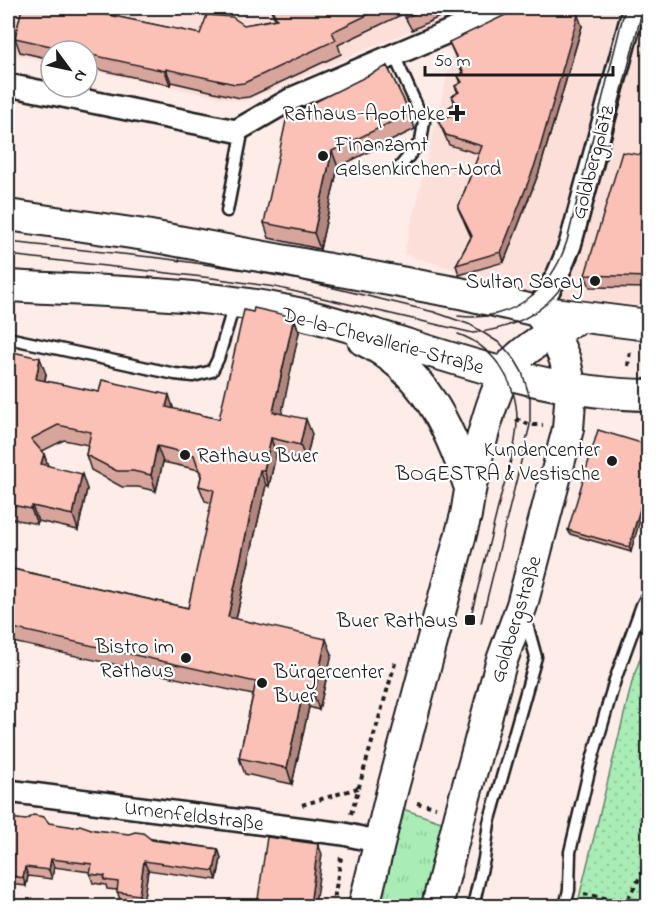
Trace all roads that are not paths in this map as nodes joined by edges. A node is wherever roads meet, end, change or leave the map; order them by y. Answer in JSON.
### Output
{"nodes":[{"id":1,"x":504,"y":8,"type":"edge"},
{"id":2,"x":634,"y":8,"type":"edge"},
{"id":3,"x":401,"y":52,"type":"junction"},
{"id":4,"x":8,"y":85,"type":"edge"},
{"id":5,"x":236,"y":131,"type":"junction"},
{"id":6,"x":399,"y":168,"type":"dead end"},
{"id":7,"x":227,"y":211,"type":"dead end"},
{"id":8,"x":11,"y":212,"type":"edge"},
{"id":9,"x":8,"y":286,"type":"edge"},
{"id":10,"x":234,"y":303,"type":"junction"},
{"id":11,"x":317,"y":318,"type":"junction"},
{"id":12,"x":545,"y":321,"type":"junction"},
{"id":13,"x":648,"y":325,"type":"edge"},
{"id":14,"x":8,"y":338,"type":"edge"},
{"id":15,"x":504,"y":374,"type":"junction"},
{"id":16,"x":571,"y":389,"type":"junction"},
{"id":17,"x":648,"y":395,"type":"edge"},
{"id":18,"x":470,"y":488,"type":"junction"},
{"id":19,"x":648,"y":594,"type":"edge"},
{"id":20,"x":522,"y":605,"type":"junction"},
{"id":21,"x":8,"y":791,"type":"edge"},
{"id":22,"x":379,"y":842,"type":"junction"},
{"id":23,"x":364,"y":906,"type":"edge"},
{"id":24,"x":437,"y":906,"type":"edge"},
{"id":25,"x":473,"y":906,"type":"edge"},
{"id":26,"x":565,"y":906,"type":"edge"}],
"edges":[{"from":1,"to":3,"type":"street"},
{"from":2,"to":12,"type":"street","name":"Goldbergplatz"},
{"from":3,"to":5,"type":"street"},
{"from":3,"to":6,"type":"lane"},
{"from":4,"to":5,"type":"street"},
{"from":5,"to":7,"type":"lane"},
{"from":8,"to":12,"type":"street"},
{"from":9,"to":10,"type":"street","name":"De-la-Chevallerie-Straße"},
{"from":10,"to":11,"type":"street","name":"De-la-Chevallerie-Straße"},
{"from":10,"to":14,"type":"lane"},
{"from":11,"to":15,"type":"street","name":"De-la-Chevallerie-Straße"},
{"from":11,"to":18,"type":"street"},
{"from":12,"to":13,"type":"street"},
{"from":12,"to":15,"type":"street"},
{"from":12,"to":16,"type":"street","name":"Goldbergstraße"},
{"from":15,"to":16,"type":"street","name":"De-la-Chevallerie-Straße"},
{"from":15,"to":18,"type":"street"},
{"from":16,"to":17,"type":"street","name":"De-la-Chevallerie-Straße"},
{"from":16,"to":20,"type":"street","name":"Goldbergstraße"},
{"from":18,"to":22,"type":"street"},
{"from":19,"to":26,"type":"lane"},
{"from":20,"to":24,"type":"street","name":"Goldbergstraße"},
{"from":20,"to":25,"type":"lane"},
{"from":21,"to":22,"type":"street","name":"Urnenfeldstraße"},
{"from":22,"to":23,"type":"street"}]}
